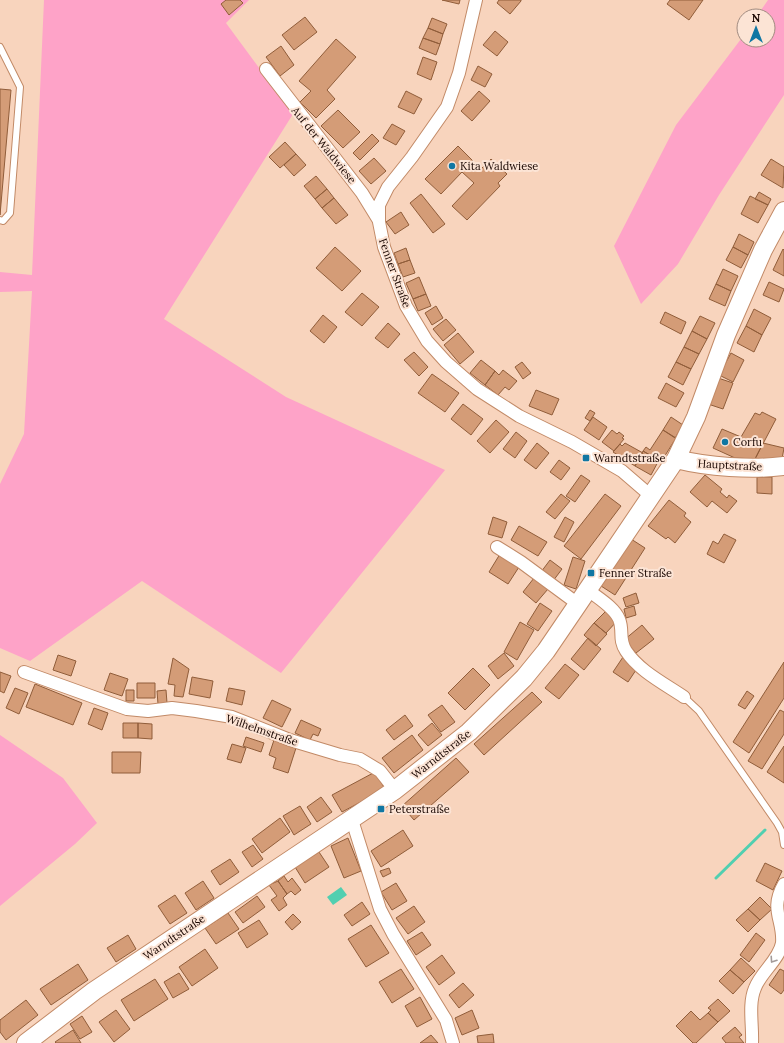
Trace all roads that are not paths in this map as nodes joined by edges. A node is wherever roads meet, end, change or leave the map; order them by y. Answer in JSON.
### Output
{"nodes":[{"id":1,"x":476,"y":0,"type":"edge"},
{"id":2,"x":0,"y":47,"type":"edge"},
{"id":3,"x":266,"y":69,"type":"dead end"},
{"id":4,"x":784,"y":211,"type":"edge"},
{"id":5,"x":0,"y":220,"type":"edge"},
{"id":6,"x":379,"y":222,"type":"junction"},
{"id":7,"x":676,"y":459,"type":"junction"},
{"id":8,"x":784,"y":466,"type":"edge"},
{"id":9,"x":650,"y":496,"type":"junction"},
{"id":10,"x":497,"y":547,"type":"dead end"},
{"id":11,"x":583,"y":597,"type":"junction"},
{"id":12,"x":24,"y":672,"type":"dead end"},
{"id":13,"x":684,"y":697,"type":"joint"},
{"id":14,"x":395,"y":790,"type":"junction"},
{"id":15,"x":352,"y":820,"type":"junction"},
{"id":16,"x":784,"y":845,"type":"edge"},
{"id":17,"x":784,"y":884,"type":"edge"},
{"id":18,"x":26,"y":1043,"type":"edge"},
{"id":19,"x":453,"y":1043,"type":"edge"},
{"id":20,"x":752,"y":1043,"type":"edge"}],
"edges":[{"from":1,"to":6,"type":"street","name":"Fenner Straße"},
{"from":2,"to":5,"type":"lane"},
{"from":3,"to":6,"type":"street","name":"Auf der Waldwiese"},
{"from":4,"to":7,"type":"main road","name":"Warndtstraße"},
{"from":6,"to":9,"type":"street","name":"Fenner Straße"},
{"from":7,"to":8,"type":"main road","name":"Hauptstraße"},
{"from":7,"to":9,"type":"main road","name":"Warndtstraße"},
{"from":9,"to":11,"type":"main road","name":"Warndtstraße"},
{"from":10,"to":11,"type":"street"},
{"from":11,"to":13,"type":"street"},
{"from":11,"to":14,"type":"main road","name":"Warndtstraße"},
{"from":12,"to":14,"type":"street","name":"Wilhelmstraße"},
{"from":13,"to":16,"type":"lane"},
{"from":14,"to":15,"type":"main road","name":"Warndtstraße"},
{"from":15,"to":18,"type":"main road","name":"Warndtstraße"},
{"from":15,"to":19,"type":"street"},
{"from":17,"to":20,"type":"street","one_way":true}]}
